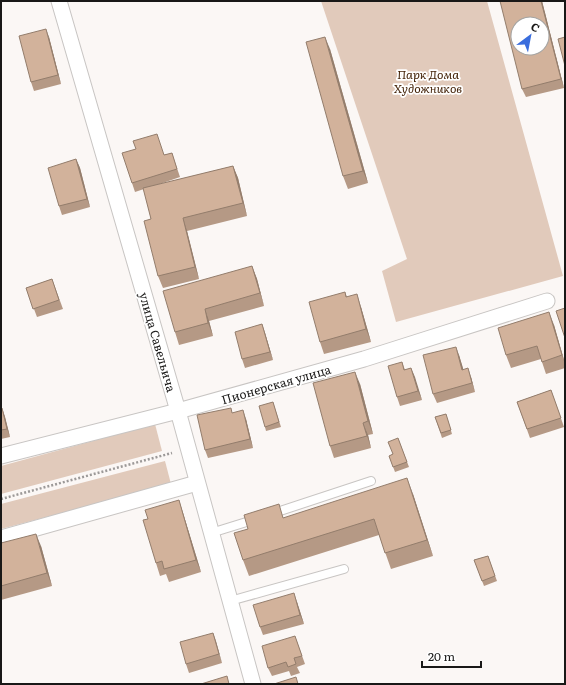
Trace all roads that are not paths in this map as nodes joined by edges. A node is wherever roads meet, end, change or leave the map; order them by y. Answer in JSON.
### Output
{"nodes":[{"id":1,"x":59,"y":1,"type":"edge"},
{"id":2,"x":547,"y":301,"type":"dead end"},
{"id":3,"x":178,"y":411,"type":"junction"},
{"id":4,"x":1,"y":456,"type":"edge"},
{"id":5,"x":372,"y":481,"type":"dead end"},
{"id":6,"x":197,"y":483,"type":"junction"},
{"id":7,"x":211,"y":533,"type":"junction"},
{"id":8,"x":1,"y":538,"type":"edge"},
{"id":9,"x":344,"y":570,"type":"dead end"},
{"id":10,"x":230,"y":601,"type":"junction"},
{"id":11,"x":253,"y":684,"type":"edge"}],
"edges":[{"from":1,"to":3,"type":"street","name":"улица Савельича"},
{"from":2,"to":3,"type":"street","name":"Пионерская улица"},
{"from":3,"to":4,"type":"street","name":"Пионерская улица"},
{"from":3,"to":6,"type":"street","name":"улица Савельича"},
{"from":5,"to":7,"type":"lane"},
{"from":6,"to":7,"type":"street","name":"улица Савельича"},
{"from":6,"to":8,"type":"street"},
{"from":7,"to":10,"type":"street","name":"улица Савельича"},
{"from":9,"to":10,"type":"lane"},
{"from":10,"to":11,"type":"street","name":"улица Савельича"}]}
